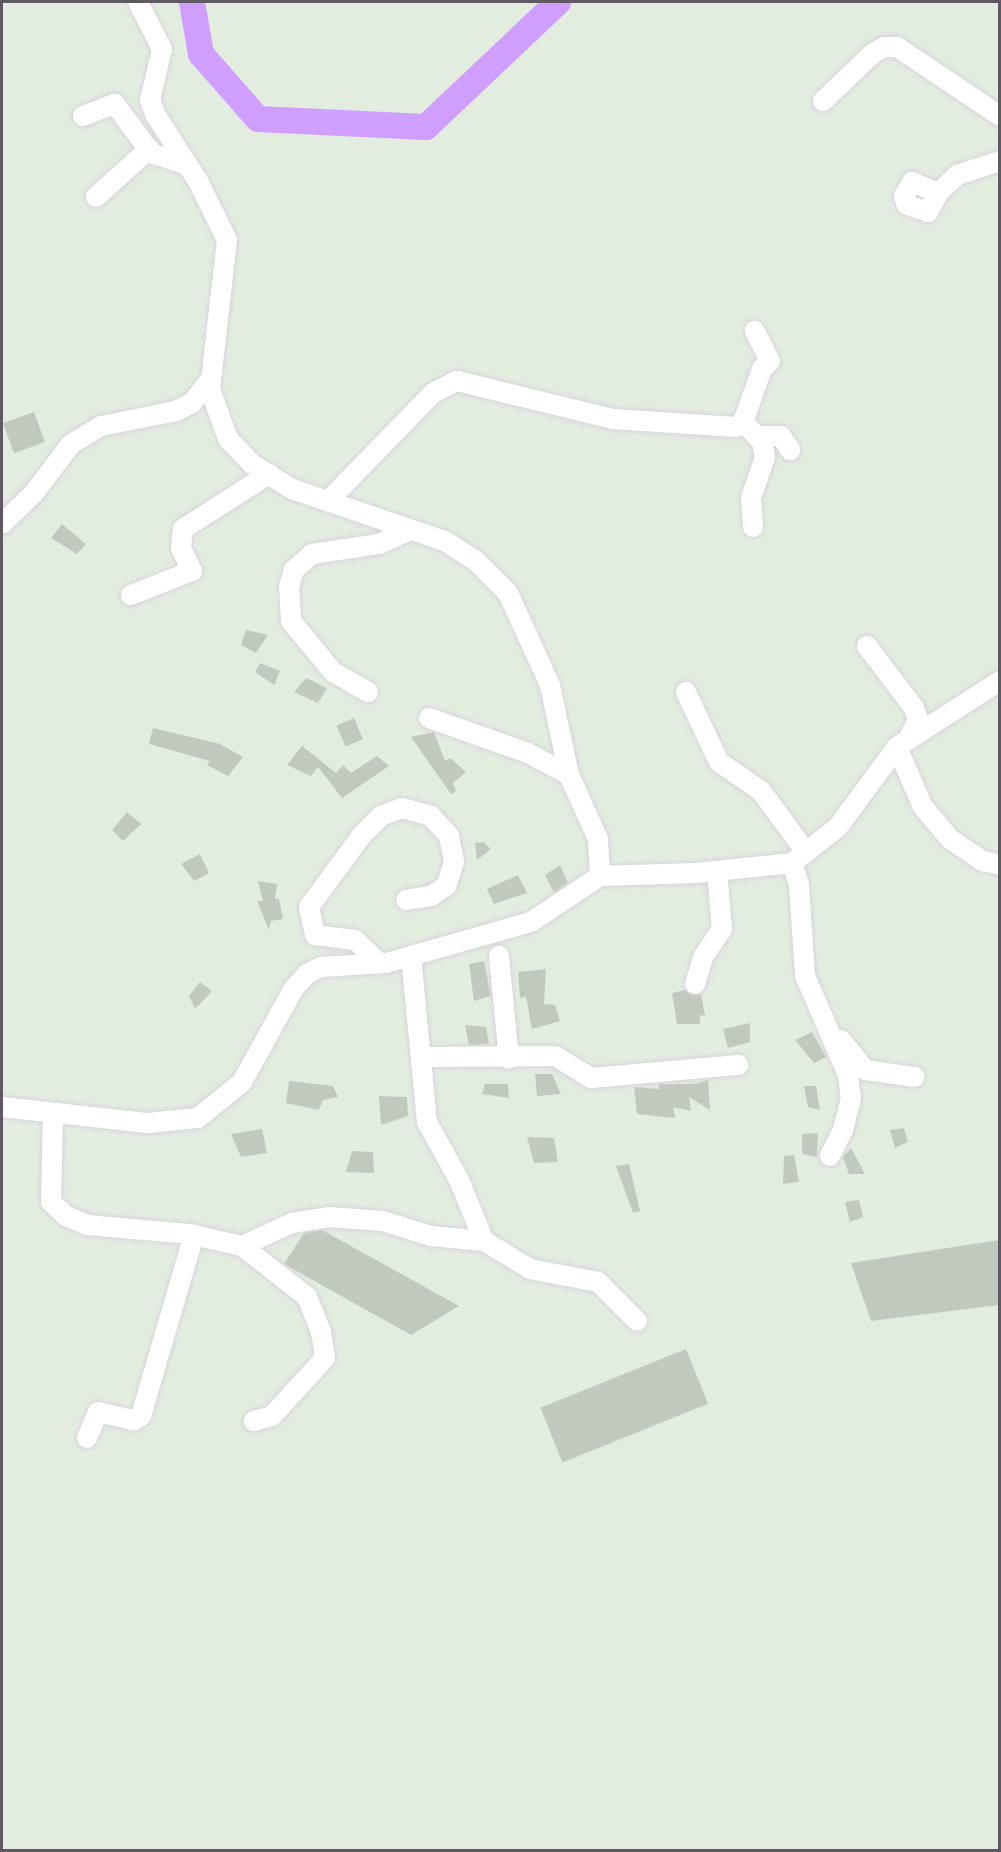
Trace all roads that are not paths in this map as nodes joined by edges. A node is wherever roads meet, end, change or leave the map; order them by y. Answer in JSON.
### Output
{"nodes":[{"id":1,"x":138,"y":2,"type":"edge"},
{"id":2,"x":823,"y":101,"type":"dead end"},
{"id":3,"x":83,"y":116,"type":"dead end"},
{"id":4,"x":999,"y":116,"type":"edge"},
{"id":5,"x":149,"y":148,"type":"junction"},
{"id":6,"x":999,"y":162,"type":"edge"},
{"id":7,"x":187,"y":165,"type":"junction"},
{"id":8,"x":938,"y":193,"type":"dead end"},
{"id":9,"x":96,"y":197,"type":"dead end"},
{"id":10,"x":754,"y":331,"type":"dead end"},
{"id":11,"x":211,"y":379,"type":"junction"},
{"id":12,"x":744,"y":422,"type":"junction"},
{"id":13,"x":758,"y":436,"type":"junction"},
{"id":14,"x":790,"y":450,"type":"dead end"},
{"id":15,"x":268,"y":474,"type":"junction"},
{"id":16,"x":330,"y":500,"type":"junction"},
{"id":17,"x":2,"y":524,"type":"edge"},
{"id":18,"x":753,"y":527,"type":"dead end"},
{"id":19,"x":411,"y":530,"type":"junction"},
{"id":20,"x":131,"y":595,"type":"dead end"},
{"id":21,"x":867,"y":646,"type":"dead end"},
{"id":22,"x":999,"y":681,"type":"edge"},
{"id":23,"x":368,"y":692,"type":"dead end"},
{"id":24,"x":686,"y":692,"type":"dead end"},
{"id":25,"x":429,"y":718,"type":"dead end"},
{"id":26,"x":902,"y":743,"type":"junction"},
{"id":27,"x":569,"y":775,"type":"junction"},
{"id":28,"x":799,"y":857,"type":"junction"},
{"id":29,"x":999,"y":865,"type":"edge"},
{"id":30,"x":717,"y":871,"type":"junction"},
{"id":31,"x":600,"y":876,"type":"junction"},
{"id":32,"x":406,"y":900,"type":"dead end"},
{"id":33,"x":411,"y":956,"type":"junction"},
{"id":34,"x":499,"y":956,"type":"dead end"},
{"id":35,"x":379,"y":963,"type":"junction"},
{"id":36,"x":695,"y":984,"type":"dead end"},
{"id":37,"x":819,"y":1011,"type":"junction"},
{"id":38,"x":422,"y":1057,"type":"junction"},
{"id":39,"x":509,"y":1059,"type":"junction"},
{"id":40,"x":738,"y":1065,"type":"dead end"},
{"id":41,"x":915,"y":1077,"type":"dead end"},
{"id":42,"x":2,"y":1107,"type":"edge"},
{"id":43,"x":53,"y":1115,"type":"junction"},
{"id":44,"x":830,"y":1156,"type":"dead end"},
{"id":45,"x":194,"y":1235,"type":"junction"},
{"id":46,"x":484,"y":1241,"type":"junction"},
{"id":47,"x":242,"y":1246,"type":"junction"},
{"id":48,"x":638,"y":1321,"type":"dead end"},
{"id":49,"x":254,"y":1421,"type":"dead end"},
{"id":50,"x":87,"y":1438,"type":"dead end"}],
"edges":[{"from":1,"to":7,"type":"street"},
{"from":2,"to":4,"type":"street"},
{"from":3,"to":5,"type":"street"},
{"from":5,"to":7,"type":"street"},
{"from":5,"to":9,"type":"street"},
{"from":6,"to":8,"type":"street"},
{"from":7,"to":11,"type":"street"},
{"from":10,"to":12,"type":"street"},
{"from":11,"to":15,"type":"street"},
{"from":11,"to":17,"type":"street"},
{"from":12,"to":13,"type":"street"},
{"from":12,"to":16,"type":"street"},
{"from":13,"to":14,"type":"street"},
{"from":13,"to":18,"type":"street"},
{"from":15,"to":16,"type":"street"},
{"from":15,"to":20,"type":"street"},
{"from":16,"to":19,"type":"street"},
{"from":19,"to":23,"type":"street"},
{"from":19,"to":27,"type":"street"},
{"from":21,"to":26,"type":"street"},
{"from":22,"to":26,"type":"street"},
{"from":24,"to":28,"type":"street"},
{"from":25,"to":27,"type":"street"},
{"from":26,"to":28,"type":"street"},
{"from":26,"to":29,"type":"street"},
{"from":27,"to":31,"type":"street"},
{"from":28,"to":30,"type":"street"},
{"from":28,"to":37,"type":"street"},
{"from":30,"to":31,"type":"street"},
{"from":30,"to":36,"type":"street"},
{"from":31,"to":33,"type":"street"},
{"from":32,"to":35,"type":"street"},
{"from":33,"to":35,"type":"street"},
{"from":33,"to":38,"type":"street"},
{"from":34,"to":39,"type":"street"},
{"from":35,"to":43,"type":"street"},
{"from":37,"to":41,"type":"street"},
{"from":37,"to":44,"type":"street"},
{"from":38,"to":39,"type":"street"},
{"from":38,"to":46,"type":"street"},
{"from":39,"to":40,"type":"street"},
{"from":42,"to":43,"type":"street"},
{"from":43,"to":45,"type":"street"},
{"from":45,"to":47,"type":"street"},
{"from":45,"to":50,"type":"street"},
{"from":46,"to":47,"type":"street"},
{"from":46,"to":48,"type":"street"},
{"from":47,"to":49,"type":"street"}]}
